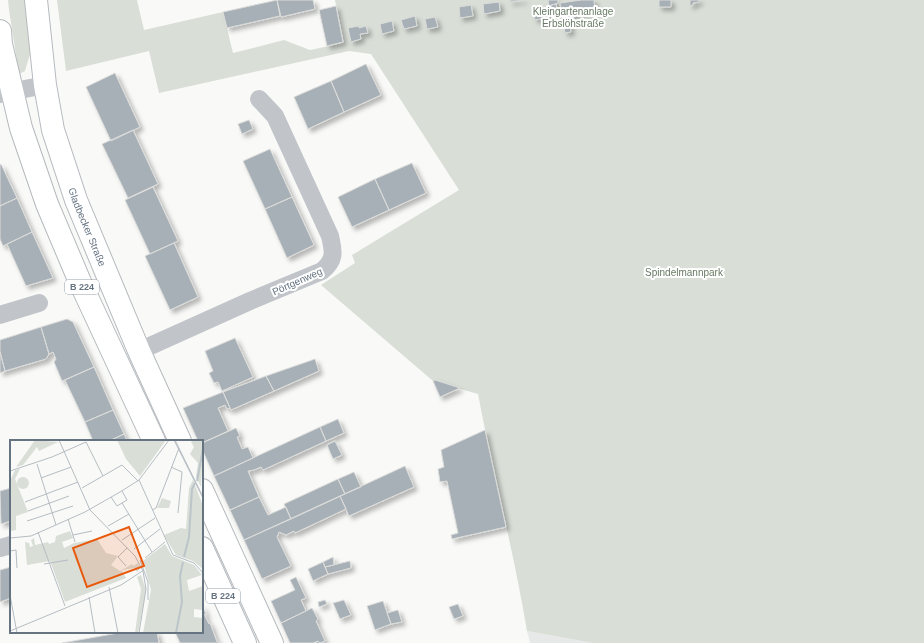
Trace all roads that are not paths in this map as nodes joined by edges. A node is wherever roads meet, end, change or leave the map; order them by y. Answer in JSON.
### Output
{"nodes":[{"id":1,"x":36,"y":0,"type":"edge"},
{"id":2,"x":0,"y":31,"type":"edge"},
{"id":3,"x":45,"y":84,"type":"junction"},
{"id":4,"x":6,"y":93,"type":"edge"},
{"id":5,"x":259,"y":99,"type":"dead end"},
{"id":6,"x":39,"y":303,"type":"dead end"},
{"id":7,"x":0,"y":315,"type":"edge"},
{"id":8,"x":139,"y":351,"type":"junction"},
{"id":9,"x":154,"y":440,"type":"edge"},
{"id":10,"x":180,"y":440,"type":"edge"},
{"id":11,"x":203,"y":492,"type":"edge"},
{"id":12,"x":10,"y":545,"type":"edge"},
{"id":13,"x":0,"y":548,"type":"edge"},
{"id":14,"x":203,"y":550,"type":"edge"},
{"id":15,"x":245,"y":643,"type":"edge"},
{"id":16,"x":272,"y":643,"type":"edge"}],
"edges":[{"from":1,"to":3,"type":"main road","name":"Gladbecker Straße","number":"B 224"},
{"from":2,"to":4,"type":"main road","number":"B 224"},
{"from":3,"to":4,"type":"street"},
{"from":3,"to":8,"type":"main road","name":"Gladbecker Straße","number":"B 224"},
{"from":4,"to":9,"type":"main road","number":"B 224"},
{"from":5,"to":8,"type":"street","name":"Pörtgenweg"},
{"from":6,"to":7,"type":"street"},
{"from":8,"to":10,"type":"main road","name":"Gladbecker Straße","number":"B 224"},
{"from":11,"to":16,"type":"main road","number":"B 224"},
{"from":12,"to":13,"type":"street"},
{"from":14,"to":15,"type":"main road","number":"B 224"}]}
